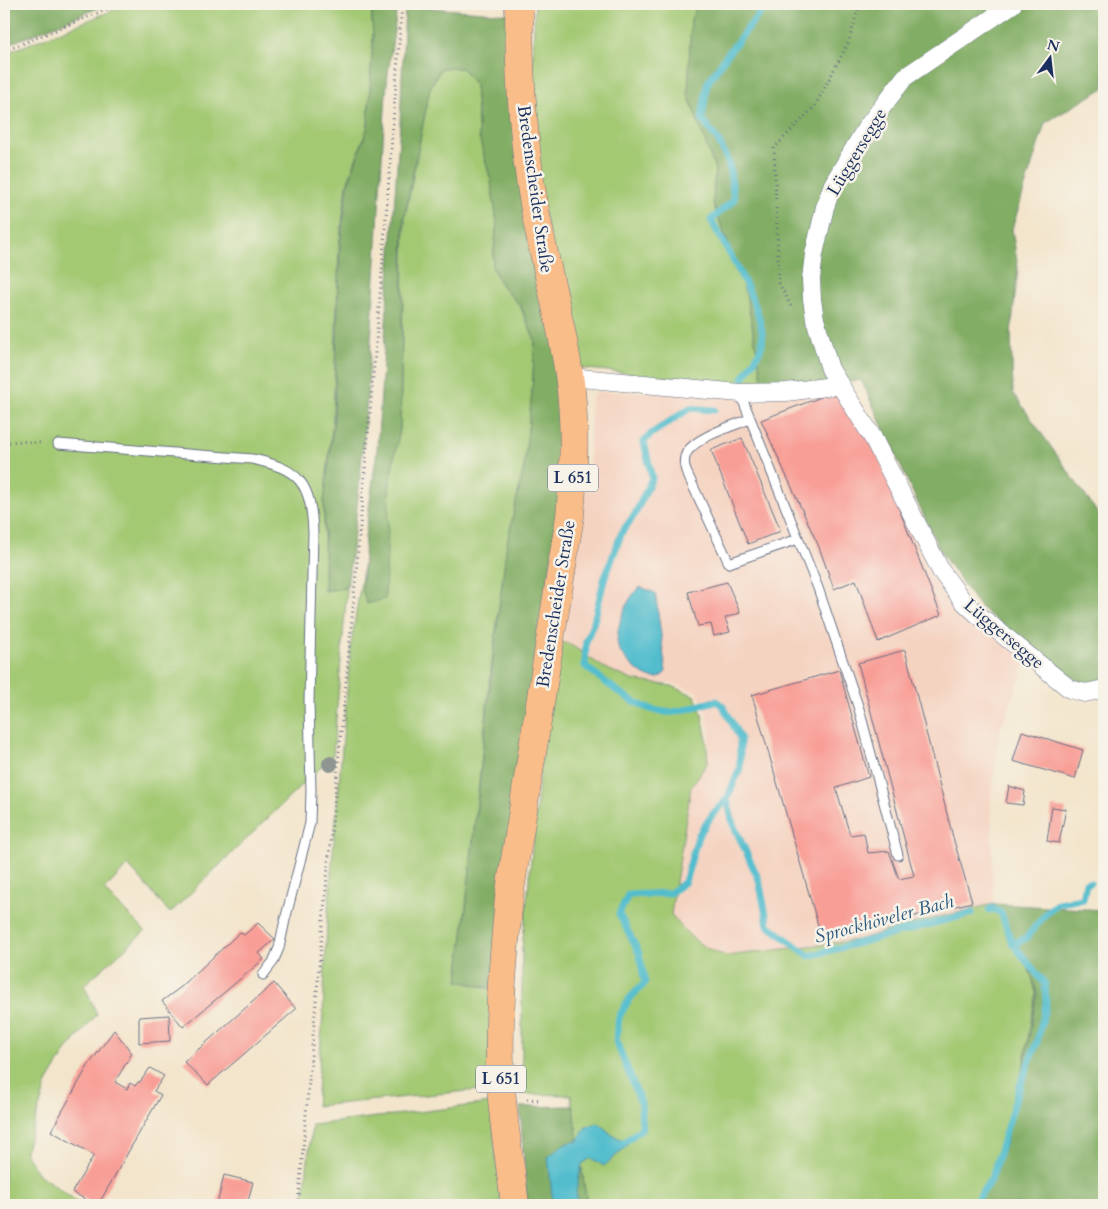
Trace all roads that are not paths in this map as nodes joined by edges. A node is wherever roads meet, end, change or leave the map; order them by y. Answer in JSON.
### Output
{"nodes":[{"id":1,"x":519,"y":4,"type":"edge"},
{"id":2,"x":1013,"y":4,"type":"edge"},
{"id":3,"x":570,"y":377,"type":"junction"},
{"id":4,"x":841,"y":386,"type":"junction"},
{"id":5,"x":740,"y":393,"type":"junction"},
{"id":6,"x":750,"y":419,"type":"junction"},
{"id":7,"x":58,"y":444,"type":"road end"},
{"id":8,"x":798,"y":539,"type":"junction"},
{"id":9,"x":1104,"y":689,"type":"edge"},
{"id":10,"x":898,"y":855,"type":"dead end"},
{"id":11,"x":263,"y":975,"type":"dead end"},
{"id":12,"x":515,"y":1205,"type":"edge"}],
"edges":[{"from":1,"to":3,"type":"main road","name":"Bredenscheider Straße","number":"L 651"},
{"from":2,"to":4,"type":"street","name":"Lüggersegge"},
{"from":3,"to":5,"type":"street"},
{"from":3,"to":12,"type":"main road","name":"Bredenscheider Straße","number":"L 651"},
{"from":4,"to":5,"type":"street"},
{"from":4,"to":9,"type":"street","name":"Lüggersegge"},
{"from":5,"to":6,"type":"lane"},
{"from":6,"to":8,"type":"lane"},
{"from":6,"to":8,"type":"lane"},
{"from":7,"to":11,"type":"lane"},
{"from":8,"to":10,"type":"lane"}]}
